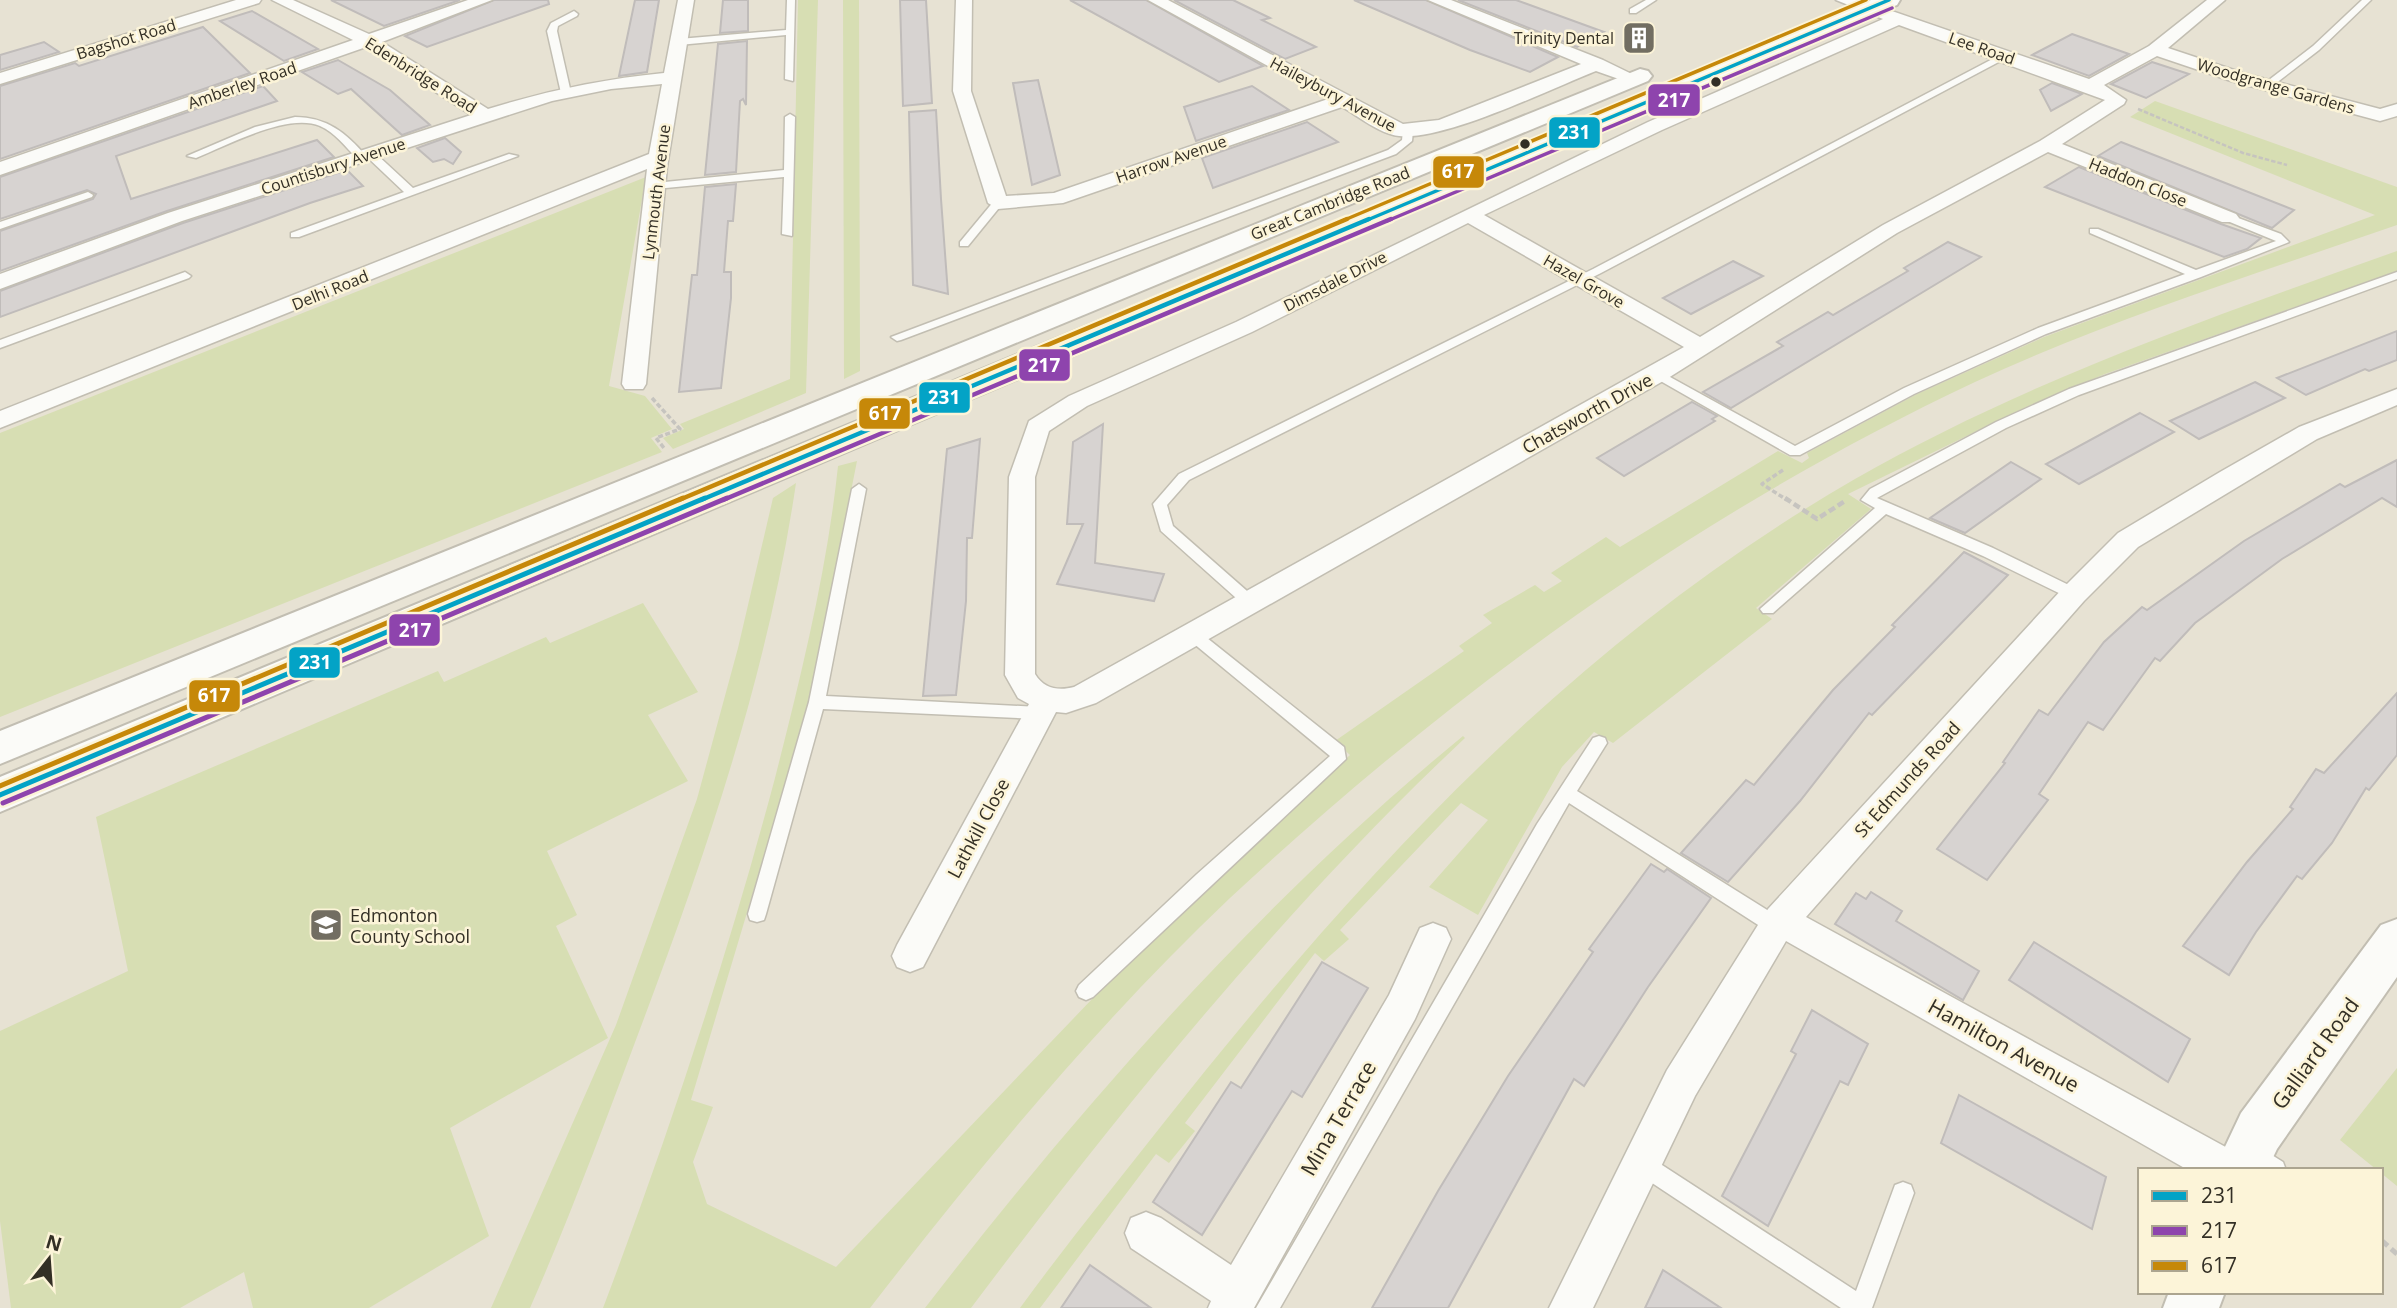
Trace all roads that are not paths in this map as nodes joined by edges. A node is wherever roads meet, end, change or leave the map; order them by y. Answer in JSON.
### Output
{"nodes":[{"id":1,"x":253,"y":0,"type":"edge"},
{"id":2,"x":280,"y":0,"type":"edge"},
{"id":3,"x":484,"y":0,"type":"edge"},
{"id":4,"x":686,"y":0,"type":"edge"},
{"id":5,"x":791,"y":0,"type":"edge"},
{"id":6,"x":964,"y":0,"type":"edge"},
{"id":7,"x":1156,"y":0,"type":"edge"},
{"id":8,"x":1436,"y":0,"type":"edge"},
{"id":9,"x":1652,"y":0,"type":"edge"},
{"id":10,"x":1829,"y":0,"type":"edge"},
{"id":11,"x":1844,"y":0,"type":"edge"},
{"id":12,"x":2217,"y":0,"type":"edge"},
{"id":13,"x":2367,"y":0,"type":"edge"},
{"id":14,"x":1885,"y":10,"type":"edge"},
{"id":15,"x":1633,"y":11,"type":"dead end"},
{"id":16,"x":574,"y":14,"type":"dead end"},
{"id":17,"x":790,"y":32,"type":"junction"},
{"id":18,"x":369,"y":41,"type":"junction"},
{"id":19,"x":679,"y":42,"type":"junction"},
{"id":20,"x":2155,"y":50,"type":"junction"},
{"id":21,"x":2005,"y":56,"type":"junction"},
{"id":22,"x":1747,"y":60,"type":"junction"},
{"id":23,"x":1598,"y":64,"type":"junction"},
{"id":24,"x":673,"y":78,"type":"junction"},
{"id":25,"x":0,"y":79,"type":"edge"},
{"id":26,"x":790,"y":79,"type":"dead end"},
{"id":27,"x":1633,"y":79,"type":"junction"},
{"id":28,"x":2268,"y":85,"type":"junction"},
{"id":29,"x":2090,"y":86,"type":"junction"},
{"id":30,"x":566,"y":93,"type":"junction"},
{"id":31,"x":2117,"y":100,"type":"joint"},
{"id":32,"x":1341,"y":101,"type":"junction"},
{"id":33,"x":2397,"y":110,"type":"edge"},
{"id":34,"x":485,"y":116,"type":"junction"},
{"id":35,"x":790,"y":117,"type":"dead end"},
{"id":36,"x":1408,"y":131,"type":"junction"},
{"id":37,"x":2047,"y":145,"type":"junction"},
{"id":38,"x":365,"y":155,"type":"junction"},
{"id":39,"x":192,"y":156,"type":"dead end"},
{"id":40,"x":513,"y":156,"type":"dead end"},
{"id":41,"x":658,"y":158,"type":"junction"},
{"id":42,"x":0,"y":169,"type":"edge"},
{"id":43,"x":789,"y":173,"type":"junction"},
{"id":44,"x":655,"y":186,"type":"junction"},
{"id":45,"x":412,"y":192,"type":"junction"},
{"id":46,"x":88,"y":195,"type":"dead end"},
{"id":47,"x":998,"y":203,"type":"junction"},
{"id":48,"x":1468,"y":215,"type":"junction"},
{"id":49,"x":2230,"y":218,"type":"joint"},
{"id":50,"x":0,"y":226,"type":"edge"},
{"id":51,"x":2094,"y":231,"type":"dead end"},
{"id":52,"x":788,"y":234,"type":"dead end"},
{"id":53,"x":295,"y":235,"type":"dead end"},
{"id":54,"x":964,"y":244,"type":"dead end"},
{"id":55,"x":2197,"y":275,"type":"junction"},
{"id":56,"x":2397,"y":275,"type":"edge"},
{"id":57,"x":185,"y":276,"type":"dead end"},
{"id":58,"x":1580,"y":279,"type":"junction"},
{"id":59,"x":0,"y":282,"type":"edge"},
{"id":60,"x":897,"y":337,"type":"dead end"},
{"id":61,"x":0,"y":344,"type":"edge"},
{"id":62,"x":1700,"y":347,"type":"junction"},
{"id":63,"x":1656,"y":374,"type":"junction"},
{"id":64,"x":635,"y":384,"type":"road end"},
{"id":65,"x":2397,"y":396,"type":"edge"},
{"id":66,"x":0,"y":420,"type":"edge"},
{"id":67,"x":859,"y":489,"type":"dead end"},
{"id":68,"x":1885,"y":507,"type":"junction"},
{"id":69,"x":2074,"y":594,"type":"junction"},
{"id":70,"x":1250,"y":602,"type":"junction"},
{"id":71,"x":1769,"y":609,"type":"dead end"},
{"id":72,"x":1192,"y":634,"type":"junction"},
{"id":73,"x":817,"y":702,"type":"junction"},
{"id":74,"x":1043,"y":707,"type":"junction"},
{"id":75,"x":1599,"y":743,"type":"dead end"},
{"id":76,"x":0,"y":748,"type":"edge"},
{"id":77,"x":1565,"y":792,"type":"junction"},
{"id":78,"x":0,"y":795,"type":"edge"},
{"id":79,"x":757,"y":914,"type":"dead end"},
{"id":80,"x":1778,"y":923,"type":"junction"},
{"id":81,"x":1433,"y":939,"type":"dead end"},
{"id":82,"x":2397,"y":939,"type":"edge"},
{"id":83,"x":910,"y":956,"type":"dead end"},
{"id":84,"x":1087,"y":991,"type":"dead end"},
{"id":85,"x":1642,"y":1163,"type":"junction"},
{"id":86,"x":2247,"y":1165,"type":"edge"},
{"id":87,"x":1903,"y":1193,"type":"dead end"},
{"id":88,"x":1146,"y":1233,"type":"dead end"},
{"id":89,"x":1245,"y":1303,"type":"edge"},
{"id":90,"x":1571,"y":1308,"type":"edge"},
{"id":91,"x":1861,"y":1308,"type":"edge"}],
"edges":[{"from":1,"to":25,"type":"street","name":"Bagshot Road"},
{"from":2,"to":18,"type":"street","name":"Edenbridge Road"},
{"from":3,"to":18,"type":"street","name":"Amberley Road"},
{"from":4,"to":19,"type":"street","name":"Lynmouth Avenue"},
{"from":5,"to":17,"type":"lane"},
{"from":6,"to":47,"type":"street"},
{"from":7,"to":32,"type":"street","name":"Haileybury Avenue"},
{"from":8,"to":23,"type":"street"},
{"from":9,"to":15,"type":"lane"},
{"from":10,"to":27,"type":"main road","name":"Great Cambridge Road"},
{"from":11,"to":14,"type":"street","name":"Lee Road"},
{"from":12,"to":20,"type":"street"},
{"from":13,"to":28,"type":"lane"},
{"from":14,"to":21,"type":"street","name":"Lee Road"},
{"from":14,"to":22,"type":"main road","name":"Great Cambridge Road"},
{"from":14,"to":48,"type":"street","name":"Dimsdale Drive"},
{"from":16,"to":30,"type":"lane"},
{"from":17,"to":19,"type":"lane"},
{"from":17,"to":26,"type":"lane"},
{"from":18,"to":34,"type":"street","name":"Edenbridge Road"},
{"from":18,"to":42,"type":"street","name":"Amberley Road"},
{"from":19,"to":24,"type":"street","name":"Lynmouth Avenue"},
{"from":20,"to":28,"type":"street","name":"Woodgrange Gardens"},
{"from":20,"to":29,"type":"street"},
{"from":21,"to":29,"type":"street","name":"Lee Road"},
{"from":21,"to":58,"type":"lane"},
{"from":22,"to":27,"type":"main road"},
{"from":22,"to":78,"type":"main road","name":"Great Cambridge Road"},
{"from":23,"to":27,"type":"street"},
{"from":23,"to":36,"type":"street","name":"Haileybury Avenue"},
{"from":24,"to":30,"type":"street","name":"Countisbury Avenue"},
{"from":24,"to":41,"type":"street","name":"Lynmouth Avenue"},
{"from":27,"to":76,"type":"main road","name":"Great Cambridge Road"},
{"from":28,"to":33,"type":"street","name":"Woodgrange Gardens"},
{"from":29,"to":31,"type":"street","name":"Lee Road"},
{"from":30,"to":34,"type":"street","name":"Countisbury Avenue"},
{"from":31,"to":37,"type":"street","name":"Chatsworth Drive"},
{"from":32,"to":36,"type":"street","name":"Haileybury Avenue"},
{"from":32,"to":47,"type":"street","name":"Harrow Avenue"},
{"from":34,"to":38,"type":"street","name":"Countisbury Avenue"},
{"from":35,"to":43,"type":"lane"},
{"from":36,"to":60,"type":"lane"},
{"from":37,"to":49,"type":"street","name":"Haddon Close"},
{"from":37,"to":62,"type":"street","name":"Chatsworth Drive"},
{"from":38,"to":39,"type":"lane"},
{"from":38,"to":45,"type":"lane"},
{"from":38,"to":59,"type":"street","name":"Countisbury Avenue"},
{"from":40,"to":45,"type":"lane"},
{"from":41,"to":44,"type":"street","name":"Lynmouth Avenue"},
{"from":41,"to":66,"type":"street","name":"Delhi Road"},
{"from":43,"to":44,"type":"lane"},
{"from":43,"to":52,"type":"lane"},
{"from":44,"to":64,"type":"street","name":"Lynmouth Avenue"},
{"from":45,"to":53,"type":"lane"},
{"from":46,"to":50,"type":"lane"},
{"from":47,"to":54,"type":"lane"},
{"from":48,"to":58,"type":"street","name":"Hazel Grove"},
{"from":48,"to":74,"type":"street","name":"Dimsdale Drive"},
{"from":49,"to":55,"type":"lane"},
{"from":51,"to":55,"type":"lane"},
{"from":55,"to":63,"type":"lane"},
{"from":56,"to":68,"type":"lane"},
{"from":57,"to":61,"type":"lane"},
{"from":58,"to":62,"type":"street","name":"Hazel Grove"},
{"from":58,"to":70,"type":"lane"},
{"from":62,"to":63,"type":"street","name":"Chatsworth Drive"},
{"from":63,"to":70,"type":"street","name":"Chatsworth Drive"},
{"from":65,"to":69,"type":"street","name":"St Edmunds Road"},
{"from":67,"to":73,"type":"lane"},
{"from":68,"to":69,"type":"lane"},
{"from":68,"to":71,"type":"lane"},
{"from":69,"to":80,"type":"street","name":"St Edmunds Road"},
{"from":70,"to":72,"type":"street","name":"Chatsworth Drive"},
{"from":72,"to":74,"type":"street","name":"Chatsworth Drive"},
{"from":72,"to":84,"type":"lane"},
{"from":73,"to":74,"type":"lane"},
{"from":73,"to":79,"type":"lane"},
{"from":74,"to":83,"type":"street","name":"Lathkill Close"},
{"from":75,"to":77,"type":"lane"},
{"from":77,"to":80,"type":"lane"},
{"from":77,"to":89,"type":"lane"},
{"from":80,"to":85,"type":"street","name":"St Edmunds Road"},
{"from":80,"to":86,"type":"street","name":"Hamilton Avenue"},
{"from":81,"to":89,"type":"street","name":"Mina Terrace"},
{"from":82,"to":86,"type":"main road","name":"Galliard Road"},
{"from":85,"to":90,"type":"street","name":"St Edmunds Road"},
{"from":85,"to":91,"type":"lane"},
{"from":87,"to":91,"type":"lane"},
{"from":88,"to":89,"type":"street"}]}
